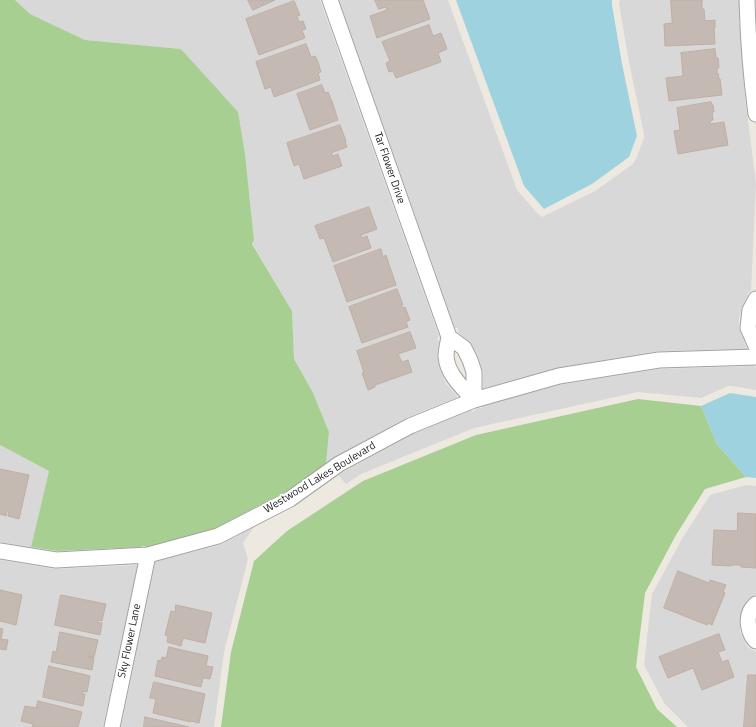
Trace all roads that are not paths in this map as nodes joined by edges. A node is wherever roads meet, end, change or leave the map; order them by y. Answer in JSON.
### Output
{"nodes":[{"id":1,"x":330,"y":0,"type":"edge"},
{"id":2,"x":748,"y":0,"type":"edge"},
{"id":3,"x":756,"y":114,"type":"edge"},
{"id":4,"x":756,"y":299,"type":"edge"},
{"id":5,"x":449,"y":337,"type":"junction"},
{"id":6,"x":756,"y":346,"type":"edge"},
{"id":7,"x":756,"y":358,"type":"edge"},
{"id":8,"x":474,"y":400,"type":"junction"},
{"id":9,"x":0,"y":551,"type":"edge"},
{"id":10,"x":148,"y":555,"type":"junction"},
{"id":11,"x":756,"y":604,"type":"edge"},
{"id":12,"x":756,"y":641,"type":"edge"},
{"id":13,"x":112,"y":727,"type":"edge"}],
"edges":[{"from":1,"to":5,"type":"street","name":"Tar Flower Drive"},
{"from":2,"to":3,"type":"street"},
{"from":4,"to":6,"type":"street"},
{"from":5,"to":8,"type":"street","name":"Tar Flower Drive"},
{"from":5,"to":8,"type":"street"},
{"from":7,"to":8,"type":"street","name":"Westwood Lakes Boulevard"},
{"from":8,"to":10,"type":"street","name":"Westwood Lakes Boulevard"},
{"from":9,"to":10,"type":"street","name":"Westwood Lakes Boulevard"},
{"from":10,"to":13,"type":"street","name":"Sky Flower Lane"},
{"from":11,"to":12,"type":"street"}]}
